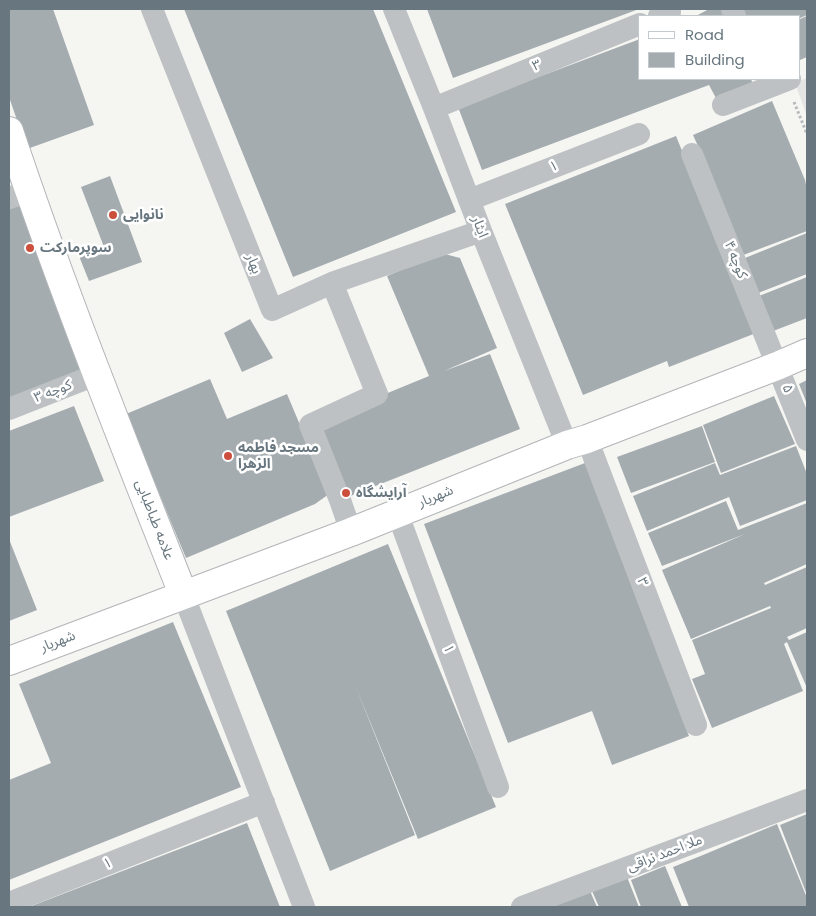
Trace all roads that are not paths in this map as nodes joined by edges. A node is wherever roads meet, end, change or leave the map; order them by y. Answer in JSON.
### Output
{"nodes":[{"id":1,"x":152,"y":9,"type":"edge"},
{"id":2,"x":394,"y":9,"type":"edge"},
{"id":3,"x":638,"y":25,"type":"edge"},
{"id":4,"x":782,"y":80,"type":"edge"},
{"id":5,"x":761,"y":84,"type":"edge"},
{"id":6,"x":724,"y":106,"type":"dead end"},
{"id":7,"x":434,"y":108,"type":"junction"},
{"id":8,"x":9,"y":131,"type":"edge"},
{"id":9,"x":639,"y":134,"type":"dead end"},
{"id":10,"x":692,"y":154,"type":"dead end"},
{"id":11,"x":19,"y":194,"type":"edge"},
{"id":12,"x":469,"y":200,"type":"junction"},
{"id":13,"x":481,"y":231,"type":"junction"},
{"id":14,"x":332,"y":283,"type":"junction"},
{"id":15,"x":807,"y":353,"type":"edge"},
{"id":16,"x":777,"y":366,"type":"junction"},
{"id":17,"x":98,"y":374,"type":"junction"},
{"id":18,"x":9,"y":409,"type":"edge"},
{"id":19,"x":807,"y":440,"type":"edge"},
{"id":20,"x":577,"y":442,"type":"junction"},
{"id":21,"x":397,"y":512,"type":"junction"},
{"id":22,"x":351,"y":532,"type":"junction"},
{"id":23,"x":183,"y":594,"type":"junction"},
{"id":24,"x":9,"y":661,"type":"edge"},
{"id":25,"x":696,"y":725,"type":"dead end"},
{"id":26,"x":498,"y":786,"type":"dead end"},
{"id":27,"x":807,"y":800,"type":"edge"},
{"id":28,"x":264,"y":802,"type":"junction"},
{"id":29,"x":9,"y":903,"type":"edge"},
{"id":30,"x":304,"y":907,"type":"edge"},
{"id":31,"x":522,"y":907,"type":"edge"}],
"edges":[{"from":1,"to":14,"type":"street","name":"بهار"},
{"from":2,"to":7,"type":"street","name":"ایثار"},
{"from":3,"to":7,"type":"street","name":"۳"},
{"from":4,"to":5,"type":"street"},
{"from":5,"to":6,"type":"street"},
{"from":7,"to":12,"type":"street","name":"ایثار"},
{"from":8,"to":11,"type":"main road","name":"علامه طباطبایی"},
{"from":9,"to":12,"type":"street","name":"۱"},
{"from":10,"to":16,"type":"street","name":"کوچه ۴"},
{"from":11,"to":17,"type":"main road","name":"علامه طباطبایی"},
{"from":12,"to":13,"type":"street","name":"ایثار"},
{"from":13,"to":14,"type":"street","name":"بهار"},
{"from":13,"to":20,"type":"street","name":"ایثار"},
{"from":14,"to":22,"type":"street"},
{"from":15,"to":16,"type":"main road","name":"شهریار"},
{"from":16,"to":19,"type":"street","name":"۵"},
{"from":16,"to":20,"type":"main road","name":"شهریار"},
{"from":17,"to":18,"type":"street","name":"کوچه ۳"},
{"from":17,"to":23,"type":"main road","name":"علامه طباطبایی"},
{"from":20,"to":21,"type":"main road","name":"شهریار"},
{"from":20,"to":25,"type":"street","name":"۳"},
{"from":21,"to":22,"type":"main road","name":"شهریار"},
{"from":21,"to":26,"type":"street","name":"۱"},
{"from":22,"to":23,"type":"main road","name":"شهریار"},
{"from":23,"to":24,"type":"main road","name":"شهریار"},
{"from":23,"to":28,"type":"street","name":"علامه طباطبایی"},
{"from":27,"to":31,"type":"street","name":"ملا احمد نراقی"},
{"from":28,"to":29,"type":"street","name":"۱"},
{"from":28,"to":30,"type":"street","name":"علامه طباطبایی"}]}
